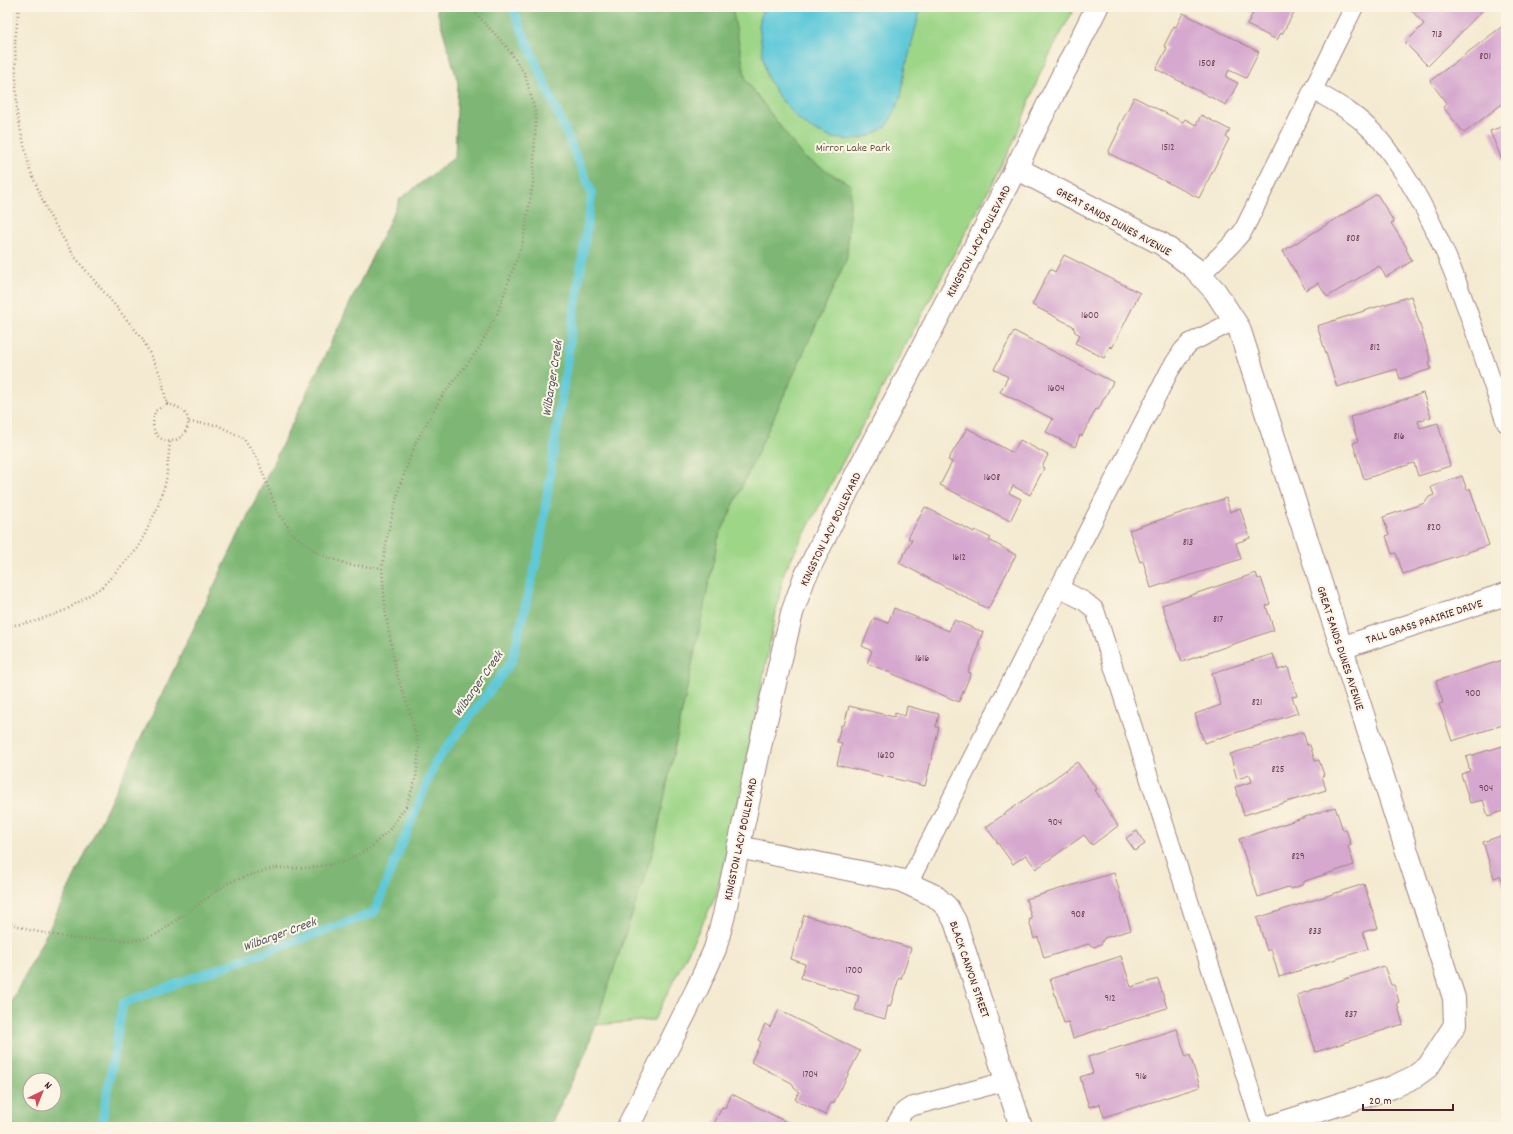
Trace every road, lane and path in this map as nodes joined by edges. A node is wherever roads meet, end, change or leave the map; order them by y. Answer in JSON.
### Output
{"nodes":[{"id":1,"x":18,"y":7,"type":"edge"},
{"id":2,"x":470,"y":7,"type":"edge"},
{"id":3,"x":1098,"y":7,"type":"edge"},
{"id":4,"x":1354,"y":7,"type":"edge"},
{"id":5,"x":1313,"y":90,"type":"junction"},
{"id":6,"x":1016,"y":168,"type":"junction"},
{"id":7,"x":1200,"y":275,"type":"junction"},
{"id":8,"x":1234,"y":321,"type":"junction"},
{"id":9,"x":167,"y":404,"type":"junction"},
{"id":10,"x":189,"y":422,"type":"junction"},
{"id":11,"x":1506,"y":423,"type":"edge"},
{"id":12,"x":170,"y":442,"type":"junction"},
{"id":13,"x":382,"y":568,"type":"junction"},
{"id":14,"x":1059,"y":588,"type":"junction"},
{"id":15,"x":1506,"y":594,"type":"edge"},
{"id":16,"x":7,"y":626,"type":"edge"},
{"id":17,"x":1341,"y":648,"type":"junction"},
{"id":18,"x":738,"y":847,"type":"junction"},
{"id":19,"x":908,"y":884,"type":"junction"},
{"id":20,"x":7,"y":922,"type":"edge"},
{"id":21,"x":1007,"y":1081,"type":"junction"},
{"id":22,"x":628,"y":1127,"type":"edge"},
{"id":23,"x":894,"y":1127,"type":"edge"},
{"id":24,"x":1021,"y":1127,"type":"edge"},
{"id":25,"x":1262,"y":1127,"type":"edge"},
{"id":26,"x":1269,"y":1127,"type":"edge"}],
"edges":[{"from":1,"to":9,"type":"path"},
{"from":2,"to":13,"type":"path"},
{"from":3,"to":6,"type":"street","name":"KINGSTON LACY BOULEVARD"},
{"from":4,"to":5,"type":"lane"},
{"from":5,"to":7,"type":"lane"},
{"from":5,"to":11,"type":"lane"},
{"from":6,"to":7,"type":"street","name":"GREAT SANDS DUNES AVENUE"},
{"from":6,"to":18,"type":"street","name":"KINGSTON LACY BOULEVARD"},
{"from":7,"to":8,"type":"street","name":"GREAT SANDS DUNES AVENUE"},
{"from":8,"to":14,"type":"lane"},
{"from":8,"to":17,"type":"street","name":"GREAT SANDS DUNES AVENUE"},
{"from":9,"to":10,"type":"path"},
{"from":9,"to":12,"type":"path"},
{"from":10,"to":12,"type":"path"},
{"from":10,"to":13,"type":"path"},
{"from":12,"to":16,"type":"path"},
{"from":13,"to":20,"type":"path"},
{"from":14,"to":19,"type":"lane"},
{"from":14,"to":25,"type":"lane"},
{"from":15,"to":17,"type":"street","name":"TALL GRASS PRAIRIE DRIVE"},
{"from":17,"to":26,"type":"street","name":"GREAT SANDS DUNES AVENUE"},
{"from":18,"to":19,"type":"street","name":"BLACK CANYON STREET"},
{"from":18,"to":22,"type":"street","name":"KINGSTON LACY BOULEVARD"},
{"from":19,"to":21,"type":"street","name":"BLACK CANYON STREET"},
{"from":21,"to":23,"type":"lane"},
{"from":21,"to":24,"type":"street","name":"BLACK CANYON STREET"}]}
